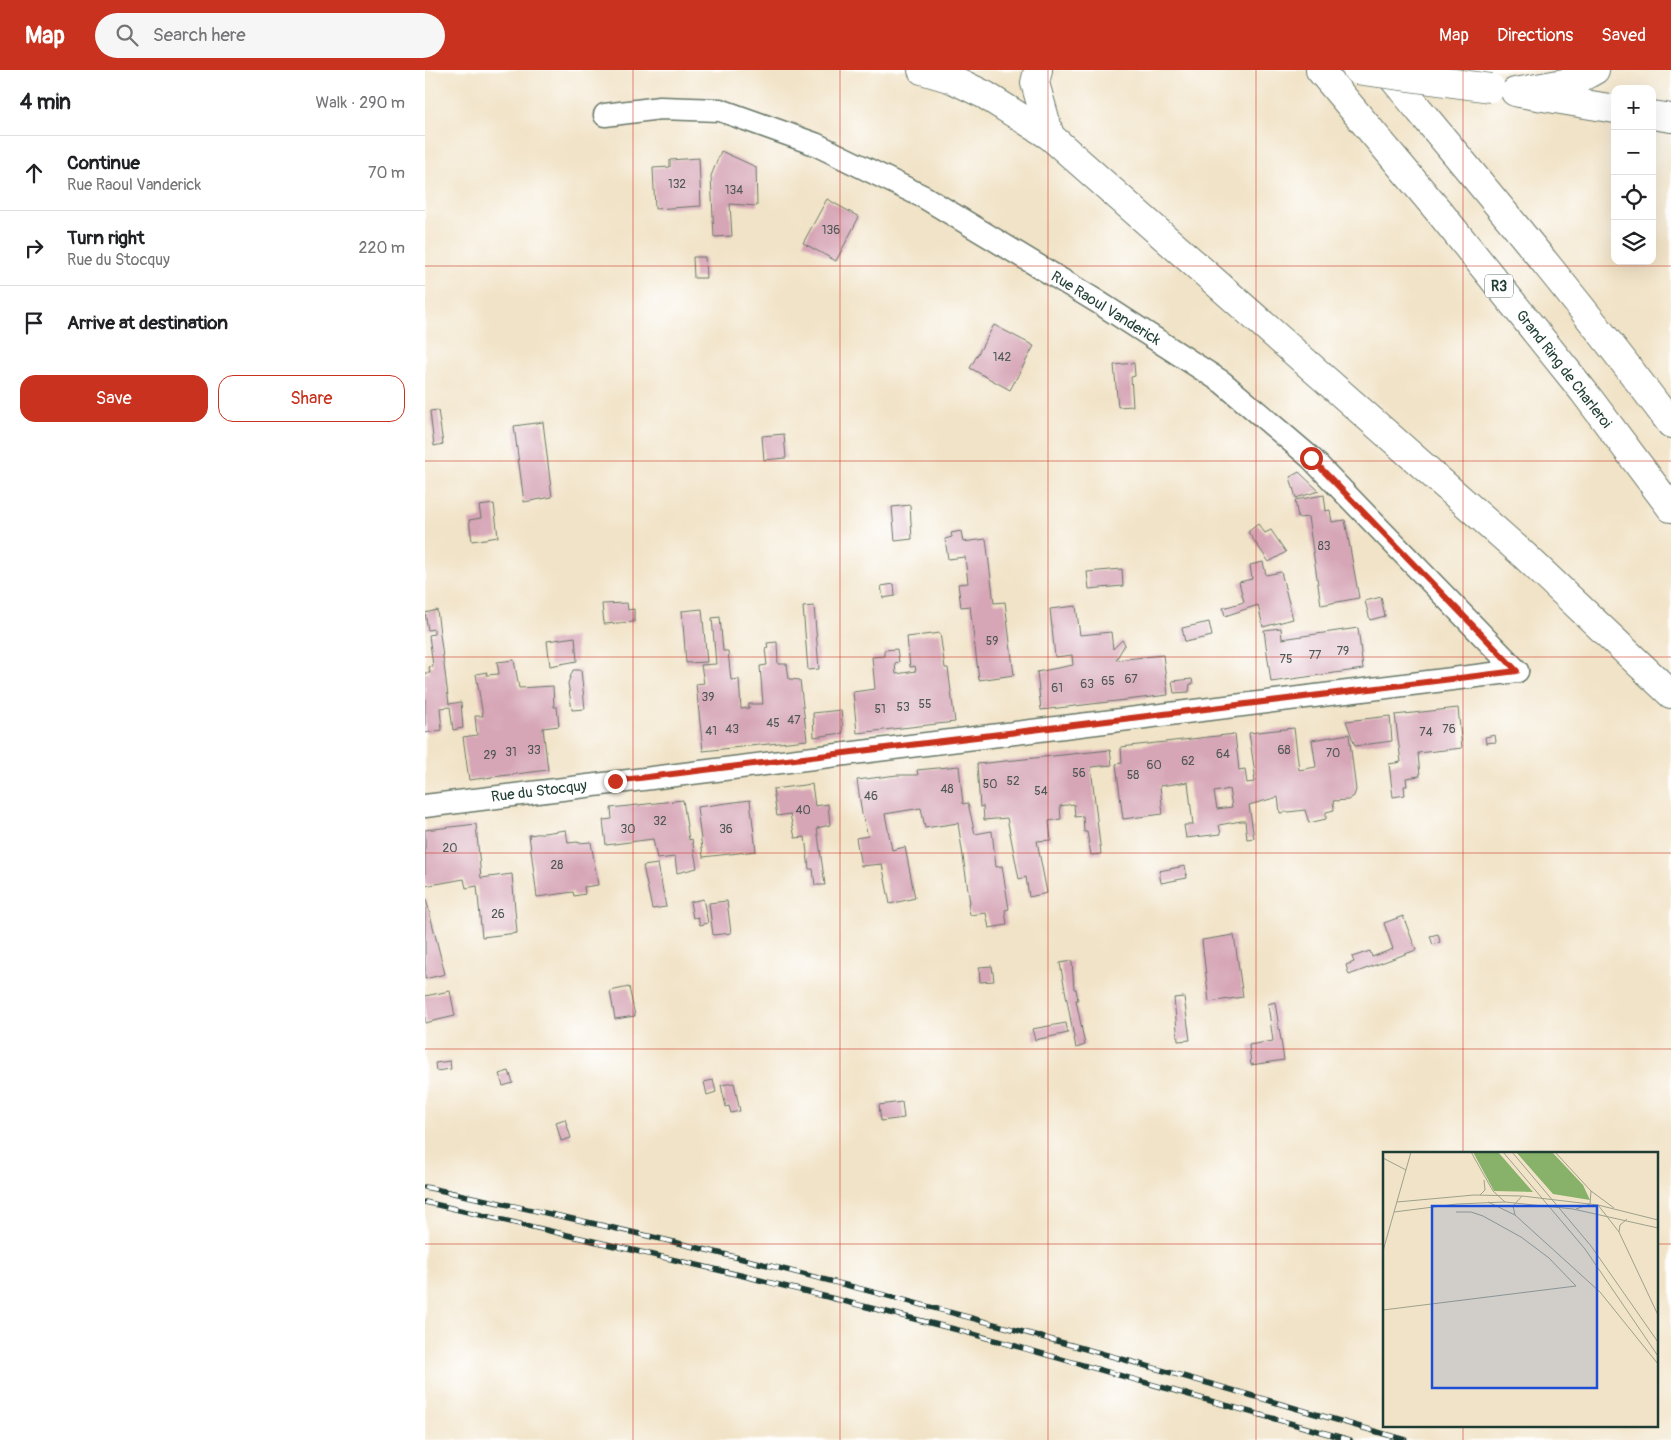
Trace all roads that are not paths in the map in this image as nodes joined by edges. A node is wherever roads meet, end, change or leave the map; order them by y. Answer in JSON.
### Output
{"nodes":[{"id":1,"x":922,"y":70,"type":"edge"},
{"id":2,"x":1038,"y":70,"type":"edge"},
{"id":3,"x":1320,"y":70,"type":"edge"},
{"id":4,"x":1357,"y":70,"type":"edge"},
{"id":5,"x":1386,"y":70,"type":"edge"},
{"id":6,"x":1595,"y":70,"type":"edge"},
{"id":7,"x":1503,"y":90,"type":"junction"},
{"id":8,"x":1611,"y":108,"type":"edge"},
{"id":9,"x":605,"y":116,"type":"dead end"},
{"id":10,"x":1656,"y":116,"type":"edge"},
{"id":11,"x":1671,"y":118,"type":"edge"},
{"id":12,"x":1051,"y":136,"type":"junction"},
{"id":13,"x":1671,"y":424,"type":"edge"},
{"id":14,"x":1671,"y":508,"type":"edge"},
{"id":15,"x":1517,"y":671,"type":"joint"},
{"id":16,"x":1671,"y":694,"type":"edge"},
{"id":17,"x":425,"y":806,"type":"edge"}],
"edges":[{"from":1,"to":12,"type":"main road"},
{"from":2,"to":12,"type":"main road"},
{"from":3,"to":14,"type":"main road","name":"Grand Ring de Charleroi","number":"R3"},
{"from":4,"to":7,"type":"main road","bridge":true},
{"from":5,"to":13,"type":"main road"},
{"from":6,"to":7,"type":"main road"},
{"from":7,"to":8,"type":"main road"},
{"from":9,"to":15,"type":"street","name":"Rue Raoul Vanderick"},
{"from":10,"to":11,"type":"main road"},
{"from":12,"to":16,"type":"main road"},
{"from":15,"to":17,"type":"street","name":"Rue du Stocquy"}]}
